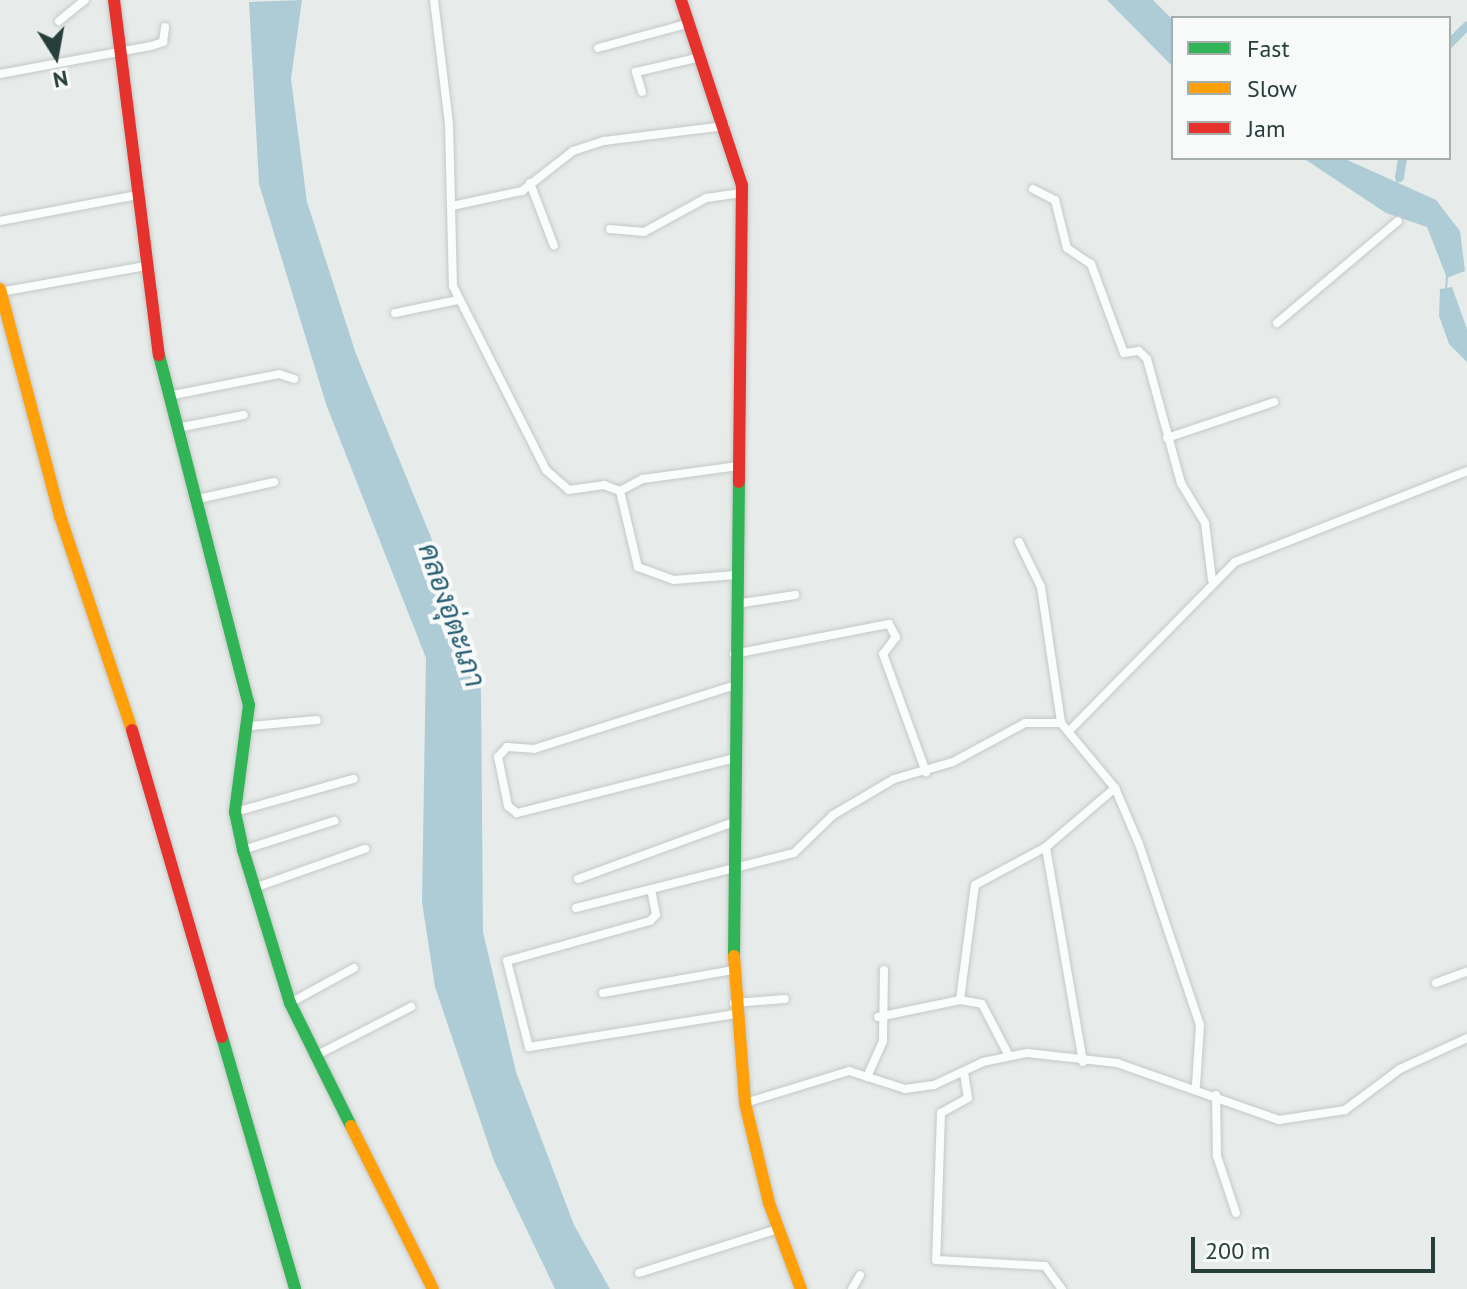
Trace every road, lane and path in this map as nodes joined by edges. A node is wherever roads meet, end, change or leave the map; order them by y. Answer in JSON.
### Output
{"nodes":[{"id":1,"x":85,"y":0,"type":"edge"},
{"id":2,"x":114,"y":0,"type":"edge"},
{"id":3,"x":434,"y":0,"type":"edge"},
{"id":4,"x":681,"y":0,"type":"edge"},
{"id":5,"x":59,"y":21,"type":"dead end"},
{"id":6,"x":690,"y":23,"type":"junction"},
{"id":7,"x":165,"y":27,"type":"dead end"},
{"id":8,"x":598,"y":48,"type":"dead end"},
{"id":9,"x":118,"y":53,"type":"junction"},
{"id":10,"x":703,"y":57,"type":"junction"},
{"id":11,"x":0,"y":74,"type":"edge"},
{"id":12,"x":642,"y":92,"type":"dead end"},
{"id":13,"x":726,"y":126,"type":"junction"},
{"id":14,"x":530,"y":183,"type":"junction"},
{"id":15,"x":1033,"y":189,"type":"dead end"},
{"id":16,"x":742,"y":193,"type":"junction"},
{"id":17,"x":138,"y":195,"type":"junction"},
{"id":18,"x":452,"y":206,"type":"junction"},
{"id":19,"x":0,"y":221,"type":"edge"},
{"id":20,"x":1398,"y":221,"type":"dead end"},
{"id":21,"x":610,"y":229,"type":"dead end"},
{"id":22,"x":554,"y":246,"type":"dead end"},
{"id":23,"x":146,"y":266,"type":"junction"},
{"id":24,"x":0,"y":291,"type":"edge"},
{"id":25,"x":458,"y":300,"type":"junction"},
{"id":26,"x":395,"y":313,"type":"dead end"},
{"id":27,"x":1277,"y":323,"type":"dead end"},
{"id":28,"x":294,"y":379,"type":"dead end"},
{"id":29,"x":168,"y":396,"type":"junction"},
{"id":30,"x":1274,"y":402,"type":"dead end"},
{"id":31,"x":244,"y":415,"type":"dead end"},
{"id":32,"x":177,"y":428,"type":"junction"},
{"id":33,"x":1167,"y":438,"type":"junction"},
{"id":34,"x":738,"y":466,"type":"junction"},
{"id":35,"x":1467,"y":471,"type":"edge"},
{"id":36,"x":274,"y":482,"type":"dead end"},
{"id":37,"x":620,"y":491,"type":"junction"},
{"id":38,"x":198,"y":499,"type":"junction"},
{"id":39,"x":1019,"y":542,"type":"dead end"},
{"id":40,"x":735,"y":575,"type":"junction"},
{"id":41,"x":1212,"y":580,"type":"junction"},
{"id":42,"x":795,"y":595,"type":"dead end"},
{"id":43,"x":734,"y":604,"type":"junction"},
{"id":44,"x":733,"y":654,"type":"junction"},
{"id":45,"x":733,"y":686,"type":"junction"},
{"id":46,"x":317,"y":720,"type":"dead end"},
{"id":47,"x":1061,"y":723,"type":"junction"},
{"id":48,"x":251,"y":726,"type":"junction"},
{"id":49,"x":1072,"y":728,"type":"junction"},
{"id":50,"x":731,"y":759,"type":"junction"},
{"id":51,"x":926,"y":772,"type":"junction"},
{"id":52,"x":353,"y":779,"type":"dead end"},
{"id":53,"x":1115,"y":788,"type":"junction"},
{"id":54,"x":235,"y":812,"type":"junction"},
{"id":55,"x":334,"y":821,"type":"dead end"},
{"id":56,"x":731,"y":823,"type":"junction"},
{"id":57,"x":1046,"y":847,"type":"junction"},
{"id":58,"x":365,"y":849,"type":"dead end"},
{"id":59,"x":243,"y":850,"type":"junction"},
{"id":60,"x":732,"y":869,"type":"junction"},
{"id":61,"x":578,"y":879,"type":"dead end"},
{"id":62,"x":254,"y":888,"type":"junction"},
{"id":63,"x":651,"y":889,"type":"junction"},
{"id":64,"x":576,"y":908,"type":"dead end"},
{"id":65,"x":354,"y":968,"type":"dead end"},
{"id":66,"x":734,"y":970,"type":"junction"},
{"id":67,"x":884,"y":970,"type":"dead end"},
{"id":68,"x":1467,"y":972,"type":"edge"},
{"id":69,"x":1436,"y":983,"type":"dead end"},
{"id":70,"x":603,"y":993,"type":"dead end"},
{"id":71,"x":785,"y":999,"type":"dead end"},
{"id":72,"x":960,"y":1000,"type":"junction"},
{"id":73,"x":290,"y":1003,"type":"junction"},
{"id":74,"x":411,"y":1007,"type":"dead end"},
{"id":75,"x":734,"y":1008,"type":"junction"},
{"id":76,"x":878,"y":1017,"type":"junction"},
{"id":77,"x":1467,"y":1038,"type":"edge"},
{"id":78,"x":1008,"y":1054,"type":"junction"},
{"id":79,"x":317,"y":1055,"type":"junction"},
{"id":80,"x":1083,"y":1062,"type":"junction"},
{"id":81,"x":964,"y":1073,"type":"junction"},
{"id":82,"x":867,"y":1077,"type":"junction"},
{"id":83,"x":1196,"y":1086,"type":"junction"},
{"id":84,"x":1216,"y":1095,"type":"junction"},
{"id":85,"x":745,"y":1103,"type":"junction"},
{"id":86,"x":1236,"y":1213,"type":"dead end"},
{"id":87,"x":778,"y":1229,"type":"junction"},
{"id":88,"x":639,"y":1273,"type":"dead end"},
{"id":89,"x":860,"y":1275,"type":"dead end"},
{"id":90,"x":295,"y":1289,"type":"edge"},
{"id":91,"x":433,"y":1289,"type":"edge"},
{"id":92,"x":801,"y":1289,"type":"edge"},
{"id":93,"x":852,"y":1289,"type":"edge"},
{"id":94,"x":1062,"y":1289,"type":"edge"}],
"edges":[{"from":1,"to":5,"type":"street"},
{"from":2,"to":9,"type":"street"},
{"from":3,"to":18,"type":"street"},
{"from":4,"to":6,"type":"street"},
{"from":6,"to":8,"type":"street"},
{"from":6,"to":10,"type":"street"},
{"from":7,"to":9,"type":"street"},
{"from":9,"to":11,"type":"street"},
{"from":9,"to":17,"type":"street"},
{"from":10,"to":12,"type":"street"},
{"from":10,"to":13,"type":"street"},
{"from":13,"to":14,"type":"street"},
{"from":13,"to":16,"type":"street"},
{"from":14,"to":18,"type":"street"},
{"from":14,"to":22,"type":"street"},
{"from":15,"to":33,"type":"street"},
{"from":16,"to":21,"type":"street"},
{"from":16,"to":34,"type":"street"},
{"from":17,"to":19,"type":"street"},
{"from":17,"to":23,"type":"street"},
{"from":18,"to":25,"type":"street"},
{"from":20,"to":27,"type":"street"},
{"from":23,"to":24,"type":"street"},
{"from":23,"to":29,"type":"street"},
{"from":24,"to":90,"type":"street"},
{"from":25,"to":26,"type":"street"},
{"from":25,"to":37,"type":"street"},
{"from":28,"to":29,"type":"street"},
{"from":29,"to":32,"type":"street"},
{"from":30,"to":33,"type":"street"},
{"from":31,"to":32,"type":"street"},
{"from":32,"to":38,"type":"street"},
{"from":33,"to":41,"type":"street"},
{"from":34,"to":37,"type":"street"},
{"from":34,"to":40,"type":"street"},
{"from":35,"to":41,"type":"street"},
{"from":36,"to":38,"type":"street"},
{"from":37,"to":40,"type":"street"},
{"from":38,"to":48,"type":"street"},
{"from":39,"to":47,"type":"street"},
{"from":40,"to":43,"type":"street"},
{"from":41,"to":49,"type":"street"},
{"from":42,"to":43,"type":"street"},
{"from":43,"to":44,"type":"street"},
{"from":44,"to":45,"type":"street"},
{"from":44,"to":51,"type":"street"},
{"from":45,"to":50,"type":"street"},
{"from":45,"to":50,"type":"street"},
{"from":46,"to":48,"type":"street"},
{"from":47,"to":49,"type":"street"},
{"from":47,"to":51,"type":"street"},
{"from":48,"to":54,"type":"street"},
{"from":49,"to":53,"type":"street"},
{"from":50,"to":56,"type":"street"},
{"from":51,"to":60,"type":"street"},
{"from":52,"to":54,"type":"street"},
{"from":53,"to":57,"type":"street"},
{"from":53,"to":83,"type":"street"},
{"from":54,"to":59,"type":"street"},
{"from":55,"to":59,"type":"street"},
{"from":56,"to":60,"type":"street"},
{"from":56,"to":61,"type":"street"},
{"from":57,"to":72,"type":"street"},
{"from":57,"to":80,"type":"street"},
{"from":58,"to":62,"type":"street"},
{"from":59,"to":62,"type":"street"},
{"from":60,"to":63,"type":"street"},
{"from":60,"to":66,"type":"street"},
{"from":62,"to":73,"type":"street"},
{"from":63,"to":64,"type":"street"},
{"from":63,"to":75,"type":"street"},
{"from":65,"to":73,"type":"street"},
{"from":66,"to":70,"type":"street"},
{"from":66,"to":75,"type":"street"},
{"from":67,"to":76,"type":"street"},
{"from":68,"to":69,"type":"street"},
{"from":71,"to":75,"type":"street"},
{"from":72,"to":76,"type":"street"},
{"from":72,"to":78,"type":"street"},
{"from":73,"to":79,"type":"street"},
{"from":74,"to":79,"type":"street"},
{"from":75,"to":85,"type":"street"},
{"from":76,"to":82,"type":"street"},
{"from":77,"to":84,"type":"street"},
{"from":78,"to":80,"type":"street"},
{"from":78,"to":81,"type":"street"},
{"from":79,"to":91,"type":"street"},
{"from":80,"to":83,"type":"street"},
{"from":81,"to":82,"type":"street"},
{"from":81,"to":94,"type":"street"},
{"from":82,"to":85,"type":"street"},
{"from":83,"to":84,"type":"street"},
{"from":84,"to":86,"type":"street"},
{"from":85,"to":87,"type":"street"},
{"from":87,"to":88,"type":"street"},
{"from":87,"to":92,"type":"street"},
{"from":89,"to":93,"type":"street"}]}
